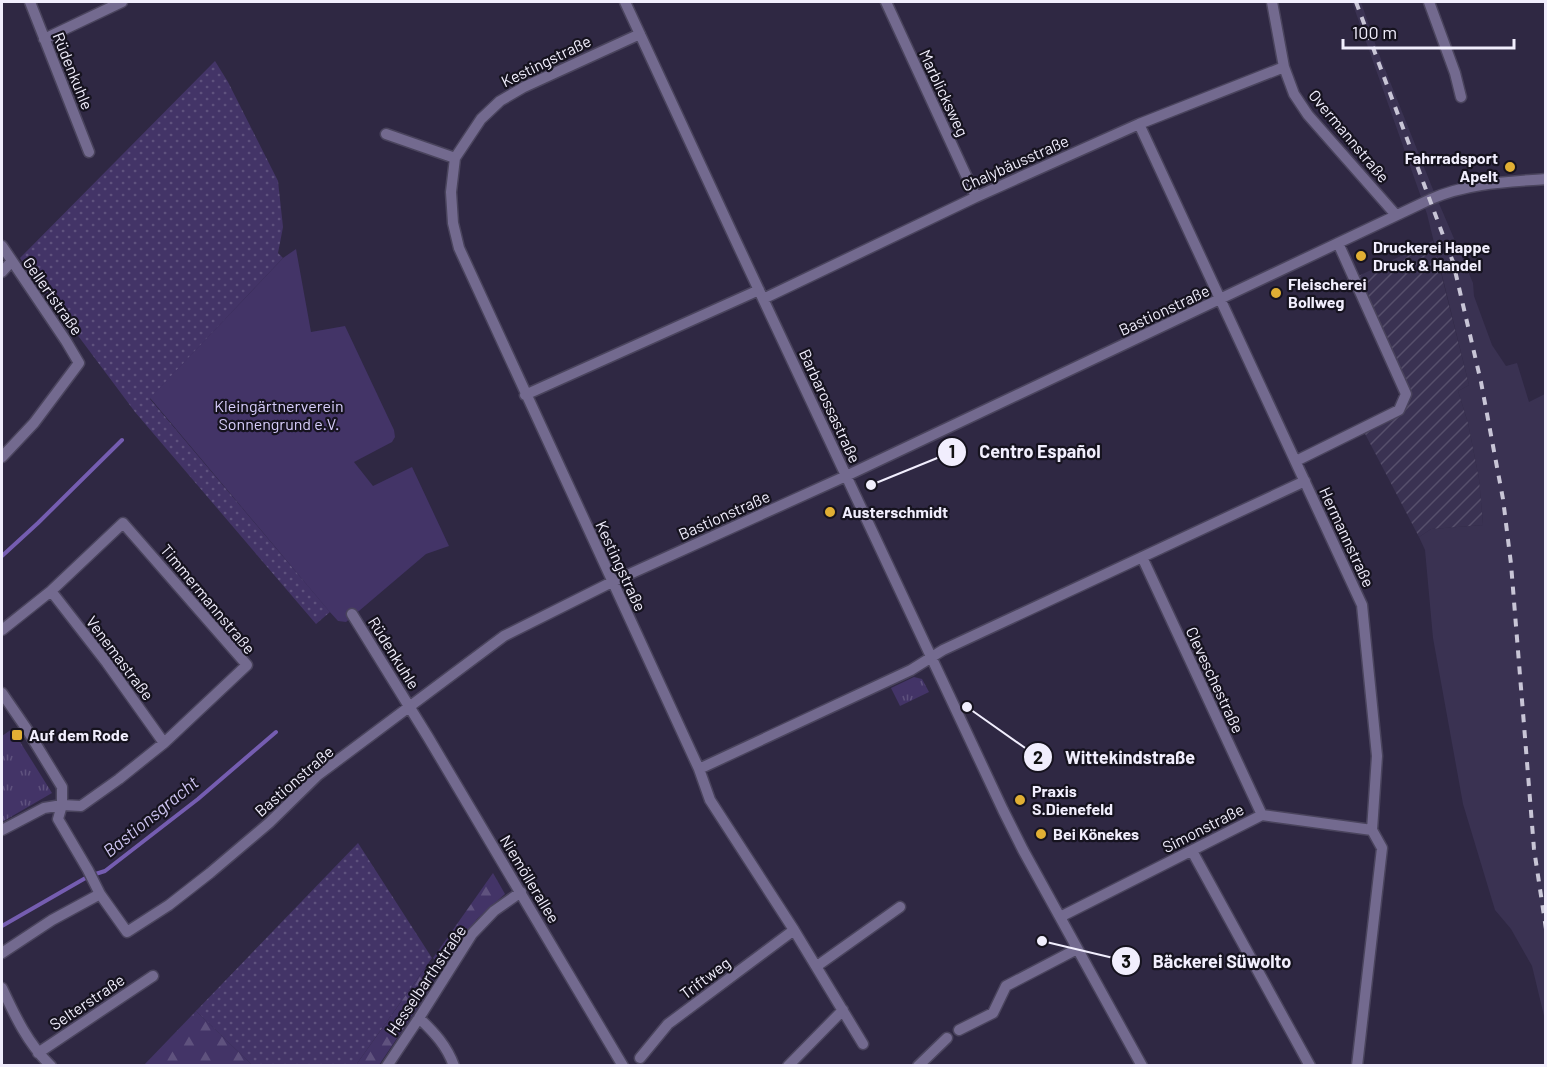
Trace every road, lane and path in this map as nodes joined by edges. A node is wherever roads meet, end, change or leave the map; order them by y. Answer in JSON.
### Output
{"nodes":[{"id":1,"x":30,"y":2,"type":"edge"},
{"id":2,"x":122,"y":2,"type":"edge"},
{"id":3,"x":625,"y":2,"type":"edge"},
{"id":4,"x":886,"y":2,"type":"edge"},
{"id":5,"x":1272,"y":2,"type":"edge"},
{"id":6,"x":1429,"y":2,"type":"edge"},
{"id":7,"x":640,"y":34,"type":"junction"},
{"id":8,"x":44,"y":39,"type":"junction"},
{"id":9,"x":1284,"y":67,"type":"junction"},
{"id":10,"x":1461,"y":98,"type":"dead end"},
{"id":11,"x":1139,"y":124,"type":"junction"},
{"id":12,"x":386,"y":134,"type":"dead end"},
{"id":13,"x":89,"y":152,"type":"dead end"},
{"id":14,"x":455,"y":158,"type":"junction"},
{"id":15,"x":1545,"y":179,"type":"edge"},
{"id":16,"x":976,"y":197,"type":"junction"},
{"id":17,"x":1396,"y":215,"type":"junction"},
{"id":18,"x":1338,"y":243,"type":"junction"},
{"id":19,"x":2,"y":246,"type":"edge"},
{"id":20,"x":11,"y":261,"type":"junction"},
{"id":21,"x":2,"y":272,"type":"edge"},
{"id":22,"x":761,"y":295,"type":"junction"},
{"id":23,"x":1220,"y":300,"type":"junction"},
{"id":24,"x":525,"y":395,"type":"junction"},
{"id":25,"x":2,"y":457,"type":"edge"},
{"id":26,"x":1296,"y":461,"type":"junction"},
{"id":27,"x":846,"y":477,"type":"junction"},
{"id":28,"x":1305,"y":481,"type":"junction"},
{"id":29,"x":1142,"y":557,"type":"junction"},
{"id":30,"x":612,"y":582,"type":"junction"},
{"id":31,"x":51,"y":591,"type":"junction"},
{"id":32,"x":352,"y":614,"type":"dead end"},
{"id":33,"x":2,"y":630,"type":"edge"},
{"id":34,"x":930,"y":658,"type":"junction"},
{"id":35,"x":2,"y":693,"type":"edge"},
{"id":36,"x":410,"y":708,"type":"junction"},
{"id":37,"x":164,"y":743,"type":"junction"},
{"id":38,"x":699,"y":769,"type":"junction"},
{"id":39,"x":62,"y":805,"type":"junction"},
{"id":40,"x":1262,"y":815,"type":"junction"},
{"id":41,"x":2,"y":830,"type":"edge"},
{"id":42,"x":1372,"y":830,"type":"junction"},
{"id":43,"x":1192,"y":851,"type":"junction"},
{"id":44,"x":521,"y":892,"type":"junction"},
{"id":45,"x":100,"y":894,"type":"junction"},
{"id":46,"x":900,"y":907,"type":"dead end"},
{"id":47,"x":1060,"y":917,"type":"junction"},
{"id":48,"x":794,"y":930,"type":"junction"},
{"id":49,"x":1077,"y":949,"type":"junction"},
{"id":50,"x":2,"y":953,"type":"edge"},
{"id":51,"x":817,"y":966,"type":"junction"},
{"id":52,"x":153,"y":976,"type":"dead end"},
{"id":53,"x":2,"y":988,"type":"edge"},
{"id":54,"x":843,"y":1010,"type":"junction"},
{"id":55,"x":419,"y":1018,"type":"junction"},
{"id":56,"x":959,"y":1030,"type":"dead end"},
{"id":57,"x":947,"y":1038,"type":"dead end"},
{"id":58,"x":863,"y":1044,"type":"dead end"},
{"id":59,"x":38,"y":1053,"type":"junction"},
{"id":60,"x":640,"y":1058,"type":"dead end"},
{"id":61,"x":51,"y":1065,"type":"edge"},
{"id":62,"x":387,"y":1065,"type":"edge"},
{"id":63,"x":454,"y":1065,"type":"edge"},
{"id":64,"x":624,"y":1065,"type":"edge"},
{"id":65,"x":788,"y":1065,"type":"edge"},
{"id":66,"x":918,"y":1065,"type":"edge"},
{"id":67,"x":1142,"y":1065,"type":"edge"},
{"id":68,"x":1310,"y":1065,"type":"edge"},
{"id":69,"x":1357,"y":1065,"type":"edge"}],
"edges":[{"from":1,"to":8,"type":"street","name":"Rüdenkuhle"},
{"from":2,"to":8,"type":"street"},
{"from":3,"to":7,"type":"street","name":"Barbarossastraße"},
{"from":4,"to":16,"type":"street","name":"Marblicksweg"},
{"from":5,"to":9,"type":"street","name":"Overmannstraße"},
{"from":6,"to":10,"type":"street"},
{"from":7,"to":14,"type":"street","name":"Kestingstraße"},
{"from":7,"to":22,"type":"street","name":"Barbarossastraße"},
{"from":8,"to":13,"type":"street","name":"Rüdenkuhle"},
{"from":9,"to":11,"type":"street","name":"Chalybäusstraße"},
{"from":9,"to":17,"type":"street","name":"Overmannstraße"},
{"from":11,"to":16,"type":"street","name":"Chalybäusstraße"},
{"from":11,"to":23,"type":"street","name":"Hermannstraße"},
{"from":12,"to":14,"type":"street"},
{"from":14,"to":24,"type":"street","name":"Kestingstraße"},
{"from":15,"to":17,"type":"street","name":"Bastionstraße"},
{"from":16,"to":22,"type":"street","name":"Chalybäusstraße"},
{"from":17,"to":18,"type":"street","name":"Bastionstraße"},
{"from":18,"to":23,"type":"street","name":"Bastionstraße"},
{"from":18,"to":26,"type":"street"},
{"from":19,"to":20,"type":"street","name":"Gellertstraße"},
{"from":20,"to":21,"type":"street"},
{"from":20,"to":25,"type":"street","name":"Gellertstraße"},
{"from":22,"to":24,"type":"street","name":"Chalybäusstraße"},
{"from":22,"to":27,"type":"street","name":"Barbarossastraße"},
{"from":23,"to":26,"type":"street","name":"Hermannstraße"},
{"from":23,"to":27,"type":"street","name":"Bastionstraße"},
{"from":24,"to":30,"type":"street","name":"Kestingstraße"},
{"from":26,"to":28,"type":"street","name":"Hermannstraße"},
{"from":27,"to":30,"type":"street","name":"Bastionstraße"},
{"from":27,"to":34,"type":"street","name":"Barbarossastraße"},
{"from":28,"to":29,"type":"street"},
{"from":28,"to":42,"type":"street","name":"Hermannstraße"},
{"from":29,"to":34,"type":"street"},
{"from":29,"to":40,"type":"street","name":"Cleveschestraße"},
{"from":30,"to":36,"type":"street","name":"Bastionstraße"},
{"from":30,"to":38,"type":"street","name":"Kestingstraße"},
{"from":31,"to":33,"type":"street","name":"Timmermannstraße"},
{"from":31,"to":37,"type":"street","name":"Venemastraße"},
{"from":31,"to":37,"type":"street","name":"Timmermannstraße"},
{"from":32,"to":36,"type":"street","name":"Rüdenkuhle"},
{"from":34,"to":38,"type":"street"},
{"from":34,"to":47,"type":"street","name":"Barbarossastraße"},
{"from":35,"to":39,"type":"street"},
{"from":36,"to":44,"type":"street","name":"Niemöllerallee"},
{"from":36,"to":45,"type":"street","name":"Bastionstraße"},
{"from":37,"to":39,"type":"street","name":"Timmermannstraße"},
{"from":38,"to":48,"type":"street","name":"Kestingstraße"},
{"from":39,"to":41,"type":"street","name":"Timmermannstraße"},
{"from":39,"to":45,"type":"street"},
{"from":40,"to":42,"type":"street","name":"Simonstraße"},
{"from":40,"to":43,"type":"street","name":"Simonstraße"},
{"from":42,"to":69,"type":"street","name":"Hermannstraße"},
{"from":43,"to":47,"type":"street","name":"Simonstraße"},
{"from":43,"to":68,"type":"street"},
{"from":44,"to":55,"type":"street","name":"Hesselbarthstraße"},
{"from":44,"to":64,"type":"street","name":"Niemöllerallee"},
{"from":45,"to":50,"type":"street"},
{"from":46,"to":51,"type":"street"},
{"from":47,"to":49,"type":"street","name":"Barbarossastraße"},
{"from":48,"to":51,"type":"street","name":"Kestingstraße"},
{"from":48,"to":60,"type":"street","name":"Triftweg"},
{"from":49,"to":56,"type":"street"},
{"from":49,"to":67,"type":"street","name":"Barbarossastraße"},
{"from":51,"to":54,"type":"street","name":"Kestingstraße"},
{"from":52,"to":59,"type":"street","name":"Selterstraße"},
{"from":53,"to":59,"type":"street"},
{"from":54,"to":58,"type":"street","name":"Kestingstraße"},
{"from":54,"to":65,"type":"street"},
{"from":55,"to":62,"type":"street","name":"Hesselbarthstraße"},
{"from":55,"to":63,"type":"street"},
{"from":57,"to":66,"type":"street"},
{"from":59,"to":61,"type":"street"}]}
